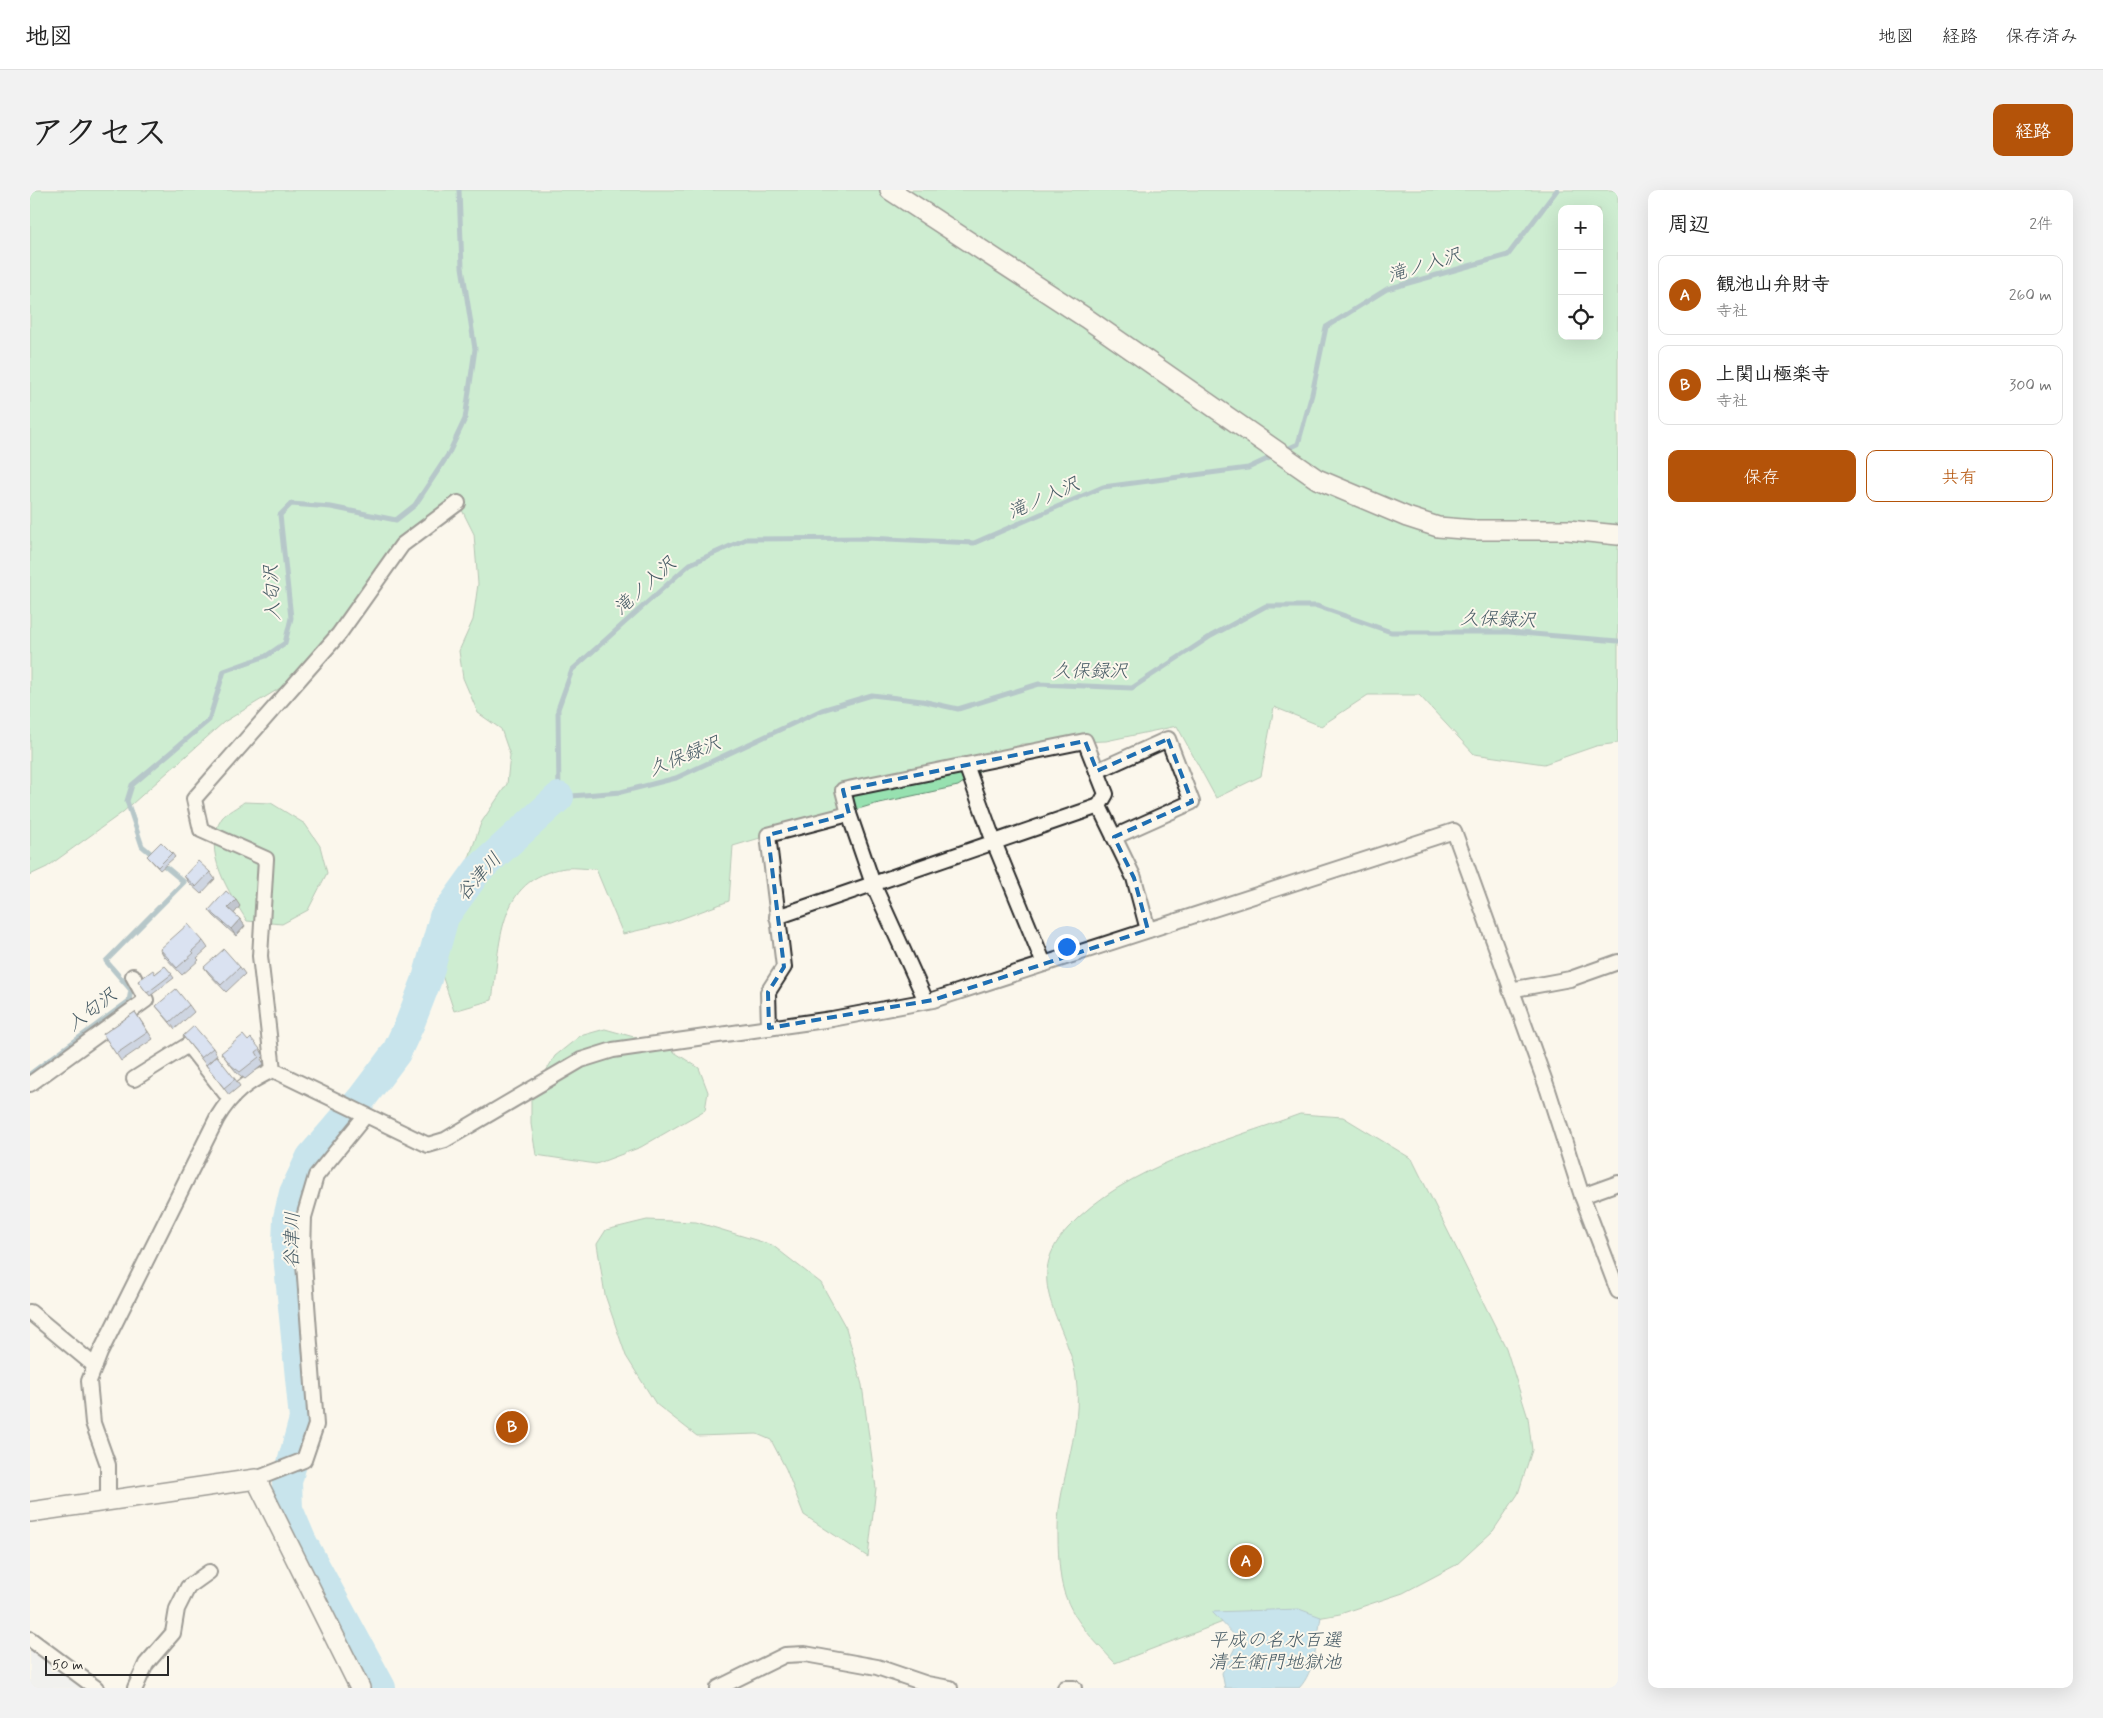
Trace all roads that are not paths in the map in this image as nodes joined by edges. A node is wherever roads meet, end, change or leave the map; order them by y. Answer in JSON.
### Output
{"nodes":[{"id":1,"x":890,"y":190,"type":"edge"},
{"id":2,"x":458,"y":503,"type":"dead end"},
{"id":3,"x":1618,"y":535,"type":"edge"},
{"id":4,"x":966,"y":765,"type":"junction"},
{"id":5,"x":1097,"y":771,"type":"junction"},
{"id":6,"x":1099,"y":806,"type":"junction"},
{"id":7,"x":849,"y":814,"type":"junction"},
{"id":8,"x":1114,"y":837,"type":"junction"},
{"id":9,"x":994,"y":842,"type":"junction"},
{"id":10,"x":873,"y":884,"type":"junction"},
{"id":11,"x":777,"y":917,"type":"junction"},
{"id":12,"x":1148,"y":930,"type":"junction"},
{"id":13,"x":1618,"y":962,"type":"edge"},
{"id":14,"x":1044,"y":964,"type":"junction"},
{"id":15,"x":132,"y":976,"type":"dead end"},
{"id":16,"x":1510,"y":990,"type":"junction"},
{"id":17,"x":926,"y":1001,"type":"junction"},
{"id":18,"x":769,"y":1028,"type":"junction"},
{"id":19,"x":273,"y":1070,"type":"junction"},
{"id":20,"x":134,"y":1079,"type":"dead end"},
{"id":21,"x":30,"y":1084,"type":"edge"},
{"id":22,"x":230,"y":1099,"type":"junction"},
{"id":23,"x":365,"y":1116,"type":"junction"},
{"id":24,"x":1618,"y":1183,"type":"edge"},
{"id":25,"x":1582,"y":1196,"type":"junction"},
{"id":26,"x":1618,"y":1291,"type":"edge"},
{"id":27,"x":30,"y":1312,"type":"edge"},
{"id":28,"x":95,"y":1366,"type":"junction"},
{"id":29,"x":256,"y":1479,"type":"junction"},
{"id":30,"x":108,"y":1500,"type":"junction"},
{"id":31,"x":30,"y":1512,"type":"edge"},
{"id":32,"x":210,"y":1572,"type":"dead end"},
{"id":33,"x":30,"y":1638,"type":"edge"},
{"id":34,"x":96,"y":1688,"type":"edge"},
{"id":35,"x":136,"y":1688,"type":"edge"},
{"id":36,"x":360,"y":1688,"type":"edge"},
{"id":37,"x":718,"y":1688,"type":"edge"},
{"id":38,"x":950,"y":1688,"type":"edge"},
{"id":39,"x":1065,"y":1688,"type":"edge"},
{"id":40,"x":1074,"y":1688,"type":"edge"}],
"edges":[{"from":1,"to":3,"type":"street"},
{"from":2,"to":19,"type":"street"},
{"from":4,"to":5,"type":"street"},
{"from":4,"to":7,"type":"street"},
{"from":4,"to":9,"type":"street"},
{"from":5,"to":6,"type":"street"},
{"from":5,"to":8,"type":"street"},
{"from":6,"to":8,"type":"street"},
{"from":6,"to":9,"type":"street"},
{"from":7,"to":10,"type":"street"},
{"from":7,"to":11,"type":"street"},
{"from":8,"to":12,"type":"street"},
{"from":9,"to":10,"type":"street"},
{"from":9,"to":14,"type":"street"},
{"from":10,"to":11,"type":"street"},
{"from":10,"to":17,"type":"street"},
{"from":11,"to":18,"type":"street"},
{"from":12,"to":14,"type":"street"},
{"from":12,"to":16,"type":"street"},
{"from":13,"to":16,"type":"street"},
{"from":14,"to":17,"type":"street"},
{"from":15,"to":21,"type":"street"},
{"from":16,"to":25,"type":"street"},
{"from":17,"to":18,"type":"street"},
{"from":18,"to":23,"type":"street"},
{"from":19,"to":22,"type":"street"},
{"from":19,"to":23,"type":"street"},
{"from":20,"to":22,"type":"street"},
{"from":22,"to":28,"type":"street"},
{"from":23,"to":29,"type":"street"},
{"from":24,"to":25,"type":"street"},
{"from":25,"to":26,"type":"street"},
{"from":27,"to":28,"type":"street"},
{"from":28,"to":30,"type":"street"},
{"from":29,"to":30,"type":"street"},
{"from":29,"to":36,"type":"street"},
{"from":30,"to":31,"type":"street"},
{"from":32,"to":35,"type":"street"},
{"from":33,"to":34,"type":"street"},
{"from":37,"to":38,"type":"street"},
{"from":39,"to":40,"type":"street"}]}
